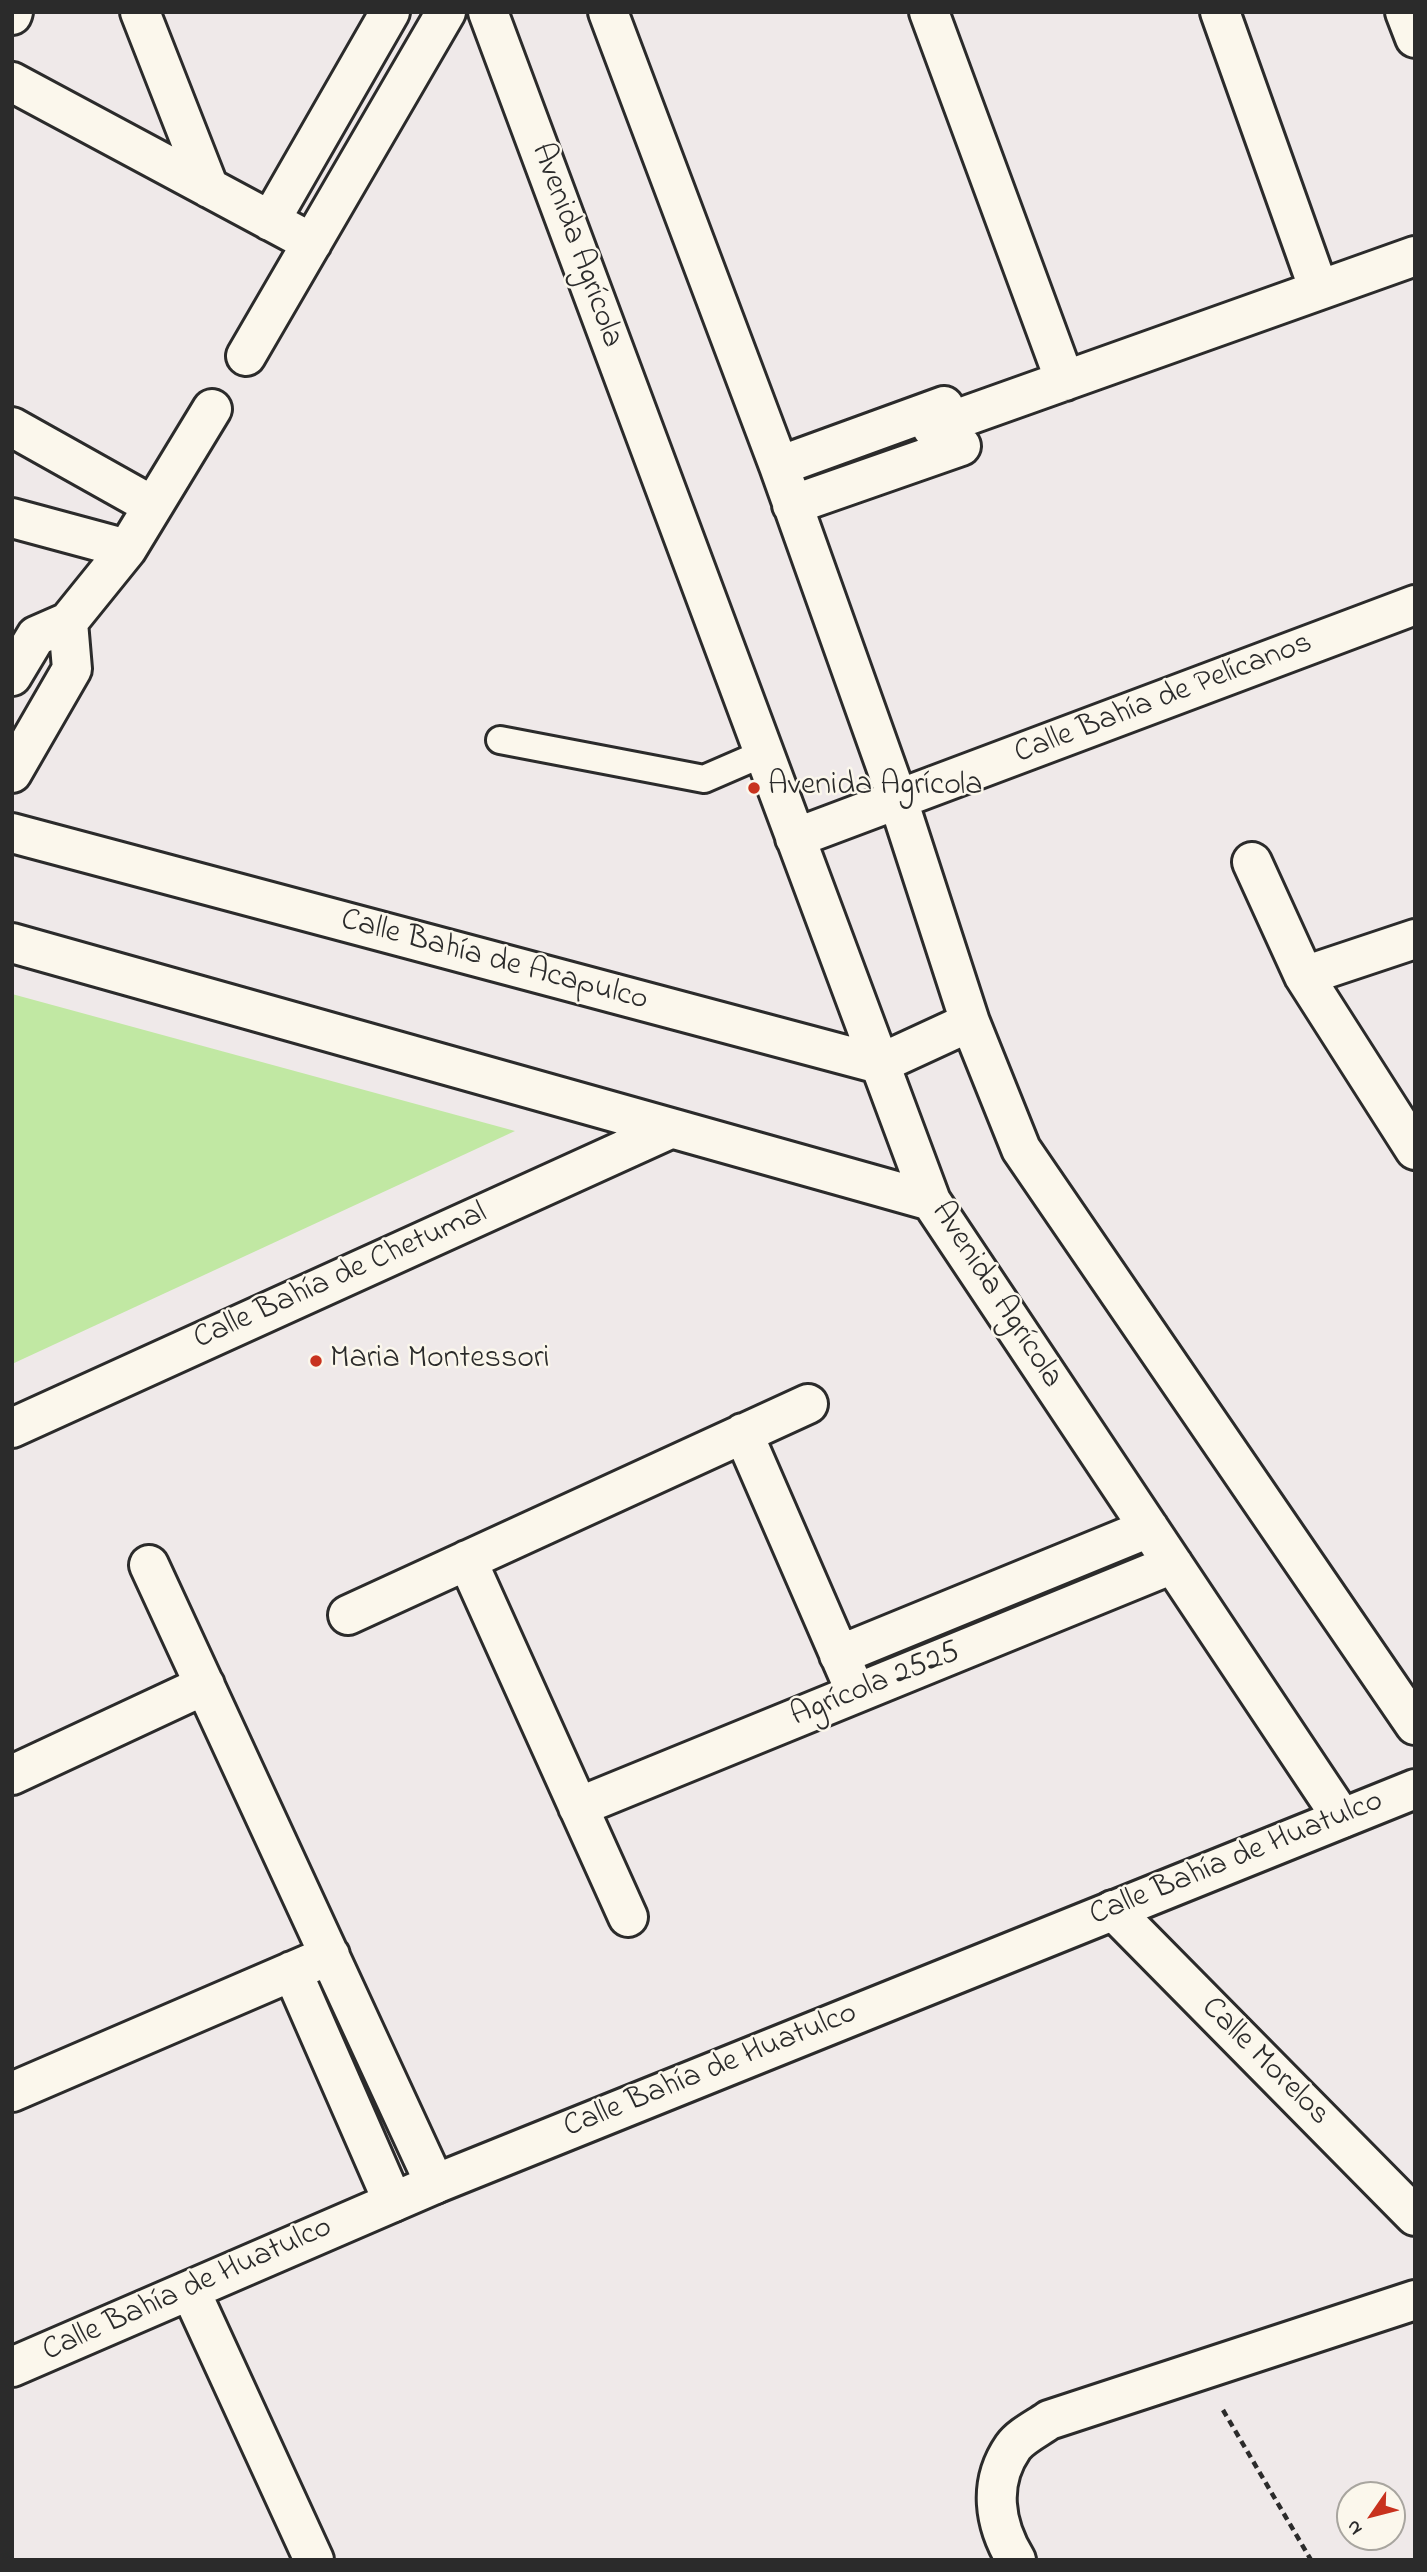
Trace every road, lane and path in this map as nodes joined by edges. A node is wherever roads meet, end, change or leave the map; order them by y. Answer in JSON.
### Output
{"nodes":[{"id":1,"x":140,"y":12,"type":"edge"},
{"id":2,"x":390,"y":12,"type":"edge"},
{"id":3,"x":446,"y":12,"type":"edge"},
{"id":4,"x":488,"y":12,"type":"edge"},
{"id":5,"x":608,"y":12,"type":"edge"},
{"id":6,"x":929,"y":12,"type":"edge"},
{"id":7,"x":1220,"y":12,"type":"edge"},
{"id":8,"x":1405,"y":12,"type":"edge"},
{"id":9,"x":1415,"y":38,"type":"edge"},
{"id":10,"x":12,"y":82,"type":"edge"},
{"id":11,"x":209,"y":188,"type":"junction"},
{"id":12,"x":270,"y":221,"type":"junction"},
{"id":13,"x":312,"y":243,"type":"junction"},
{"id":14,"x":1415,"y":256,"type":"edge"},
{"id":15,"x":1319,"y":289,"type":"junction"},
{"id":16,"x":246,"y":356,"type":"dead end"},
{"id":17,"x":1065,"y":381,"type":"junction"},
{"id":18,"x":212,"y":409,"type":"dead end"},
{"id":19,"x":12,"y":427,"type":"edge"},
{"id":20,"x":932,"y":428,"type":"junction"},
{"id":21,"x":779,"y":466,"type":"junction"},
{"id":22,"x":792,"y":505,"type":"junction"},
{"id":23,"x":153,"y":506,"type":"junction"},
{"id":24,"x":12,"y":518,"type":"edge"},
{"id":25,"x":127,"y":549,"type":"junction"},
{"id":26,"x":1415,"y":605,"type":"edge"},
{"id":27,"x":68,"y":622,"type":"junction"},
{"id":28,"x":12,"y":676,"type":"edge"},
{"id":29,"x":500,"y":740,"type":"dead end"},
{"id":30,"x":764,"y":753,"type":"junction"},
{"id":31,"x":12,"y":773,"type":"edge"},
{"id":32,"x":898,"y":800,"type":"junction"},
{"id":33,"x":12,"y":834,"type":"edge"},
{"id":34,"x":795,"y":838,"type":"junction"},
{"id":35,"x":1252,"y":862,"type":"dead end"},
{"id":36,"x":1415,"y":939,"type":"edge"},
{"id":37,"x":12,"y":943,"type":"edge"},
{"id":38,"x":1304,"y":976,"type":"junction"},
{"id":39,"x":970,"y":1022,"type":"junction"},
{"id":40,"x":878,"y":1064,"type":"junction"},
{"id":41,"x":670,"y":1129,"type":"junction"},
{"id":42,"x":1415,"y":1150,"type":"edge"},
{"id":43,"x":931,"y":1201,"type":"junction"},
{"id":44,"x":808,"y":1404,"type":"dead end"},
{"id":45,"x":12,"y":1428,"type":"edge"},
{"id":46,"x":743,"y":1433,"type":"junction"},
{"id":47,"x":1149,"y":1528,"type":"junction"},
{"id":48,"x":467,"y":1560,"type":"junction"},
{"id":49,"x":1173,"y":1564,"type":"junction"},
{"id":50,"x":149,"y":1565,"type":"dead end"},
{"id":51,"x":348,"y":1615,"type":"dead end"},
{"id":52,"x":839,"y":1655,"type":"junction"},
{"id":53,"x":205,"y":1685,"type":"junction"},
{"id":54,"x":857,"y":1693,"type":"junction"},
{"id":55,"x":1415,"y":1725,"type":"edge"},
{"id":56,"x":12,"y":1775,"type":"edge"},
{"id":57,"x":1415,"y":1789,"type":"edge"},
{"id":58,"x":578,"y":1807,"type":"junction"},
{"id":59,"x":1342,"y":1818,"type":"junction"},
{"id":60,"x":1113,"y":1910,"type":"junction"},
{"id":61,"x":628,"y":1917,"type":"dead end"},
{"id":62,"x":330,"y":1955,"type":"junction"},
{"id":63,"x":292,"y":1971,"type":"junction"},
{"id":64,"x":12,"y":2092,"type":"edge"},
{"id":65,"x":435,"y":2184,"type":"junction"},
{"id":66,"x":393,"y":2202,"type":"junction"},
{"id":67,"x":1415,"y":2216,"type":"edge"},
{"id":68,"x":190,"y":2290,"type":"junction"},
{"id":69,"x":1415,"y":2300,"type":"edge"},
{"id":70,"x":12,"y":2367,"type":"edge"},
{"id":71,"x":1199,"y":2369,"type":"junction"},
{"id":72,"x":314,"y":2560,"type":"edge"},
{"id":73,"x":1016,"y":2560,"type":"edge"},
{"id":74,"x":1311,"y":2560,"type":"edge"}],
"edges":[{"from":1,"to":11,"type":"street"},
{"from":2,"to":12,"type":"street"},
{"from":3,"to":13,"type":"street"},
{"from":4,"to":30,"type":"street","name":"Avenida Agrícola"},
{"from":5,"to":21,"type":"street"},
{"from":6,"to":17,"type":"street"},
{"from":7,"to":15,"type":"street"},
{"from":8,"to":9,"type":"street"},
{"from":10,"to":11,"type":"street"},
{"from":11,"to":12,"type":"street"},
{"from":12,"to":13,"type":"street"},
{"from":13,"to":16,"type":"street"},
{"from":14,"to":15,"type":"street"},
{"from":15,"to":17,"type":"street"},
{"from":17,"to":20,"type":"street"},
{"from":18,"to":23,"type":"street"},
{"from":19,"to":23,"type":"street"},
{"from":20,"to":21,"type":"street"},
{"from":20,"to":22,"type":"street"},
{"from":21,"to":22,"type":"street"},
{"from":22,"to":32,"type":"street"},
{"from":23,"to":25,"type":"street"},
{"from":24,"to":25,"type":"street"},
{"from":25,"to":27,"type":"street"},
{"from":26,"to":32,"type":"street","name":"Calle Bahía de Pelícanos"},
{"from":27,"to":28,"type":"street"},
{"from":27,"to":31,"type":"street"},
{"from":29,"to":30,"type":"lane"},
{"from":30,"to":34,"type":"street","name":"Avenida Agrícola"},
{"from":32,"to":34,"type":"street","name":"Calle Bahía de Pelícanos"},
{"from":32,"to":39,"type":"street"},
{"from":33,"to":40,"type":"street","name":"Calle Bahía de Acapulco"},
{"from":34,"to":40,"type":"street","name":"Avenida Agrícola"},
{"from":35,"to":38,"type":"street"},
{"from":36,"to":38,"type":"street"},
{"from":37,"to":41,"type":"street"},
{"from":38,"to":42,"type":"street"},
{"from":39,"to":40,"type":"street"},
{"from":39,"to":55,"type":"street"},
{"from":40,"to":43,"type":"street","name":"Avenida Agrícola"},
{"from":41,"to":43,"type":"street"},
{"from":41,"to":45,"type":"street","name":"Calle Bahía de Chetumal"},
{"from":43,"to":47,"type":"street","name":"Avenida Agrícola"},
{"from":44,"to":46,"type":"street"},
{"from":46,"to":48,"type":"street"},
{"from":46,"to":52,"type":"street"},
{"from":47,"to":49,"type":"street","name":"Avenida Agrícola"},
{"from":47,"to":52,"type":"street"},
{"from":48,"to":51,"type":"street"},
{"from":48,"to":58,"type":"street"},
{"from":49,"to":54,"type":"street","name":"Agrícola 2525"},
{"from":49,"to":59,"type":"street","name":"Avenida Agrícola"},
{"from":50,"to":53,"type":"street"},
{"from":52,"to":54,"type":"street"},
{"from":53,"to":56,"type":"street"},
{"from":53,"to":62,"type":"street"},
{"from":54,"to":58,"type":"street","name":"Agrícola 2525"},
{"from":57,"to":59,"type":"street","name":"Calle Bahía de Huatulco"},
{"from":58,"to":61,"type":"street"},
{"from":59,"to":60,"type":"street","name":"Calle Bahía de Huatulco"},
{"from":60,"to":65,"type":"street","name":"Calle Bahía de Huatulco"},
{"from":60,"to":67,"type":"street","name":"Calle Morelos"},
{"from":62,"to":63,"type":"street"},
{"from":62,"to":65,"type":"street"},
{"from":63,"to":64,"type":"street"},
{"from":63,"to":66,"type":"street"},
{"from":65,"to":66,"type":"street","name":"Calle Bahía de Huatulco"},
{"from":66,"to":68,"type":"street","name":"Calle Bahía de Huatulco"},
{"from":68,"to":70,"type":"street","name":"Calle Bahía de Huatulco"},
{"from":68,"to":72,"type":"street"},
{"from":69,"to":71,"type":"street"},
{"from":71,"to":73,"type":"street"},
{"from":71,"to":74,"type":"path"}]}
